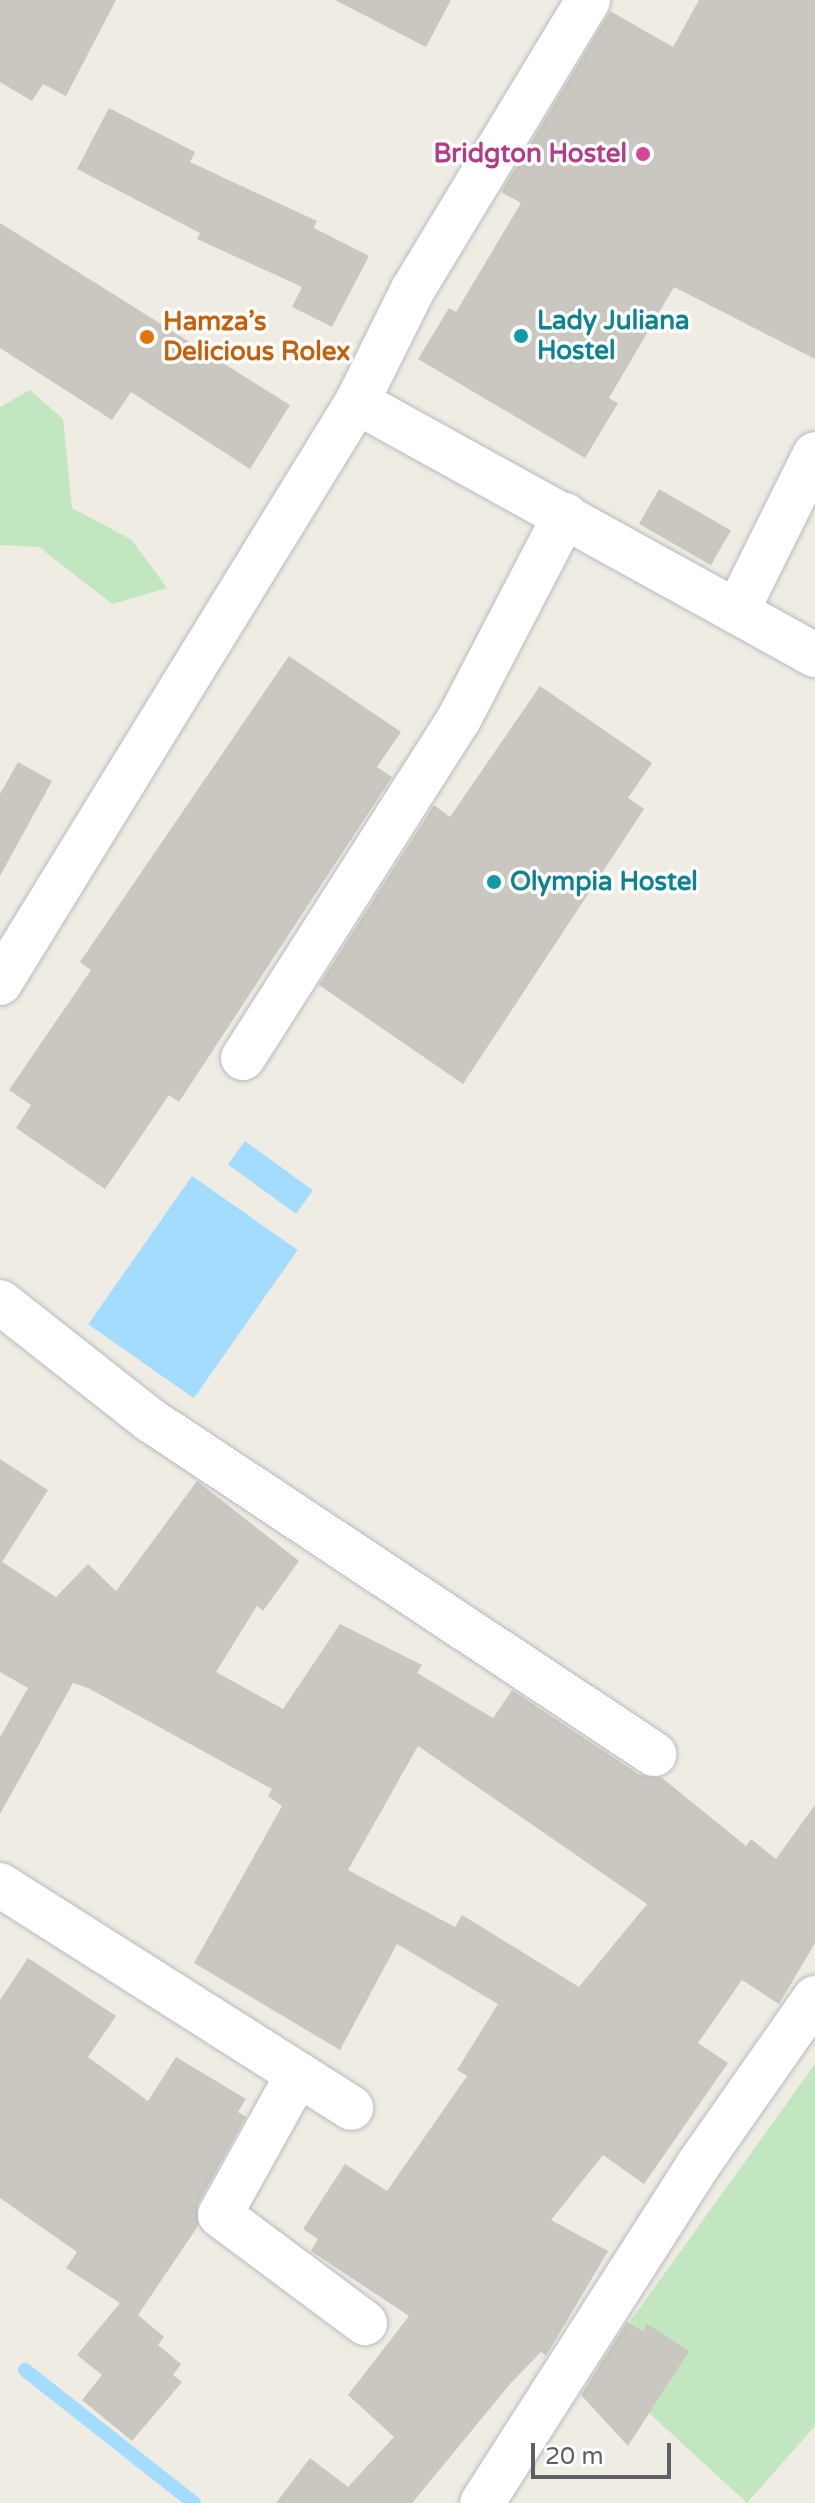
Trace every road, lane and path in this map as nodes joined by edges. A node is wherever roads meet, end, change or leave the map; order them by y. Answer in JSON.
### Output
{"nodes":[{"id":1,"x":588,"y":0,"type":"edge"},
{"id":2,"x":357,"y":402,"type":"junction"},
{"id":3,"x":815,"y":454,"type":"edge"},
{"id":4,"x":565,"y":515,"type":"junction"},
{"id":5,"x":737,"y":611,"type":"junction"},
{"id":6,"x":815,"y":655,"type":"edge"},
{"id":7,"x":0,"y":983,"type":"edge"},
{"id":8,"x":243,"y":1058,"type":"dead end"},
{"id":9,"x":0,"y":1302,"type":"edge"},
{"id":10,"x":654,"y":1754,"type":"dead end"},
{"id":11,"x":0,"y":1885,"type":"edge"},
{"id":12,"x":815,"y":1998,"type":"edge"},
{"id":13,"x":298,"y":2074,"type":"junction"},
{"id":14,"x":351,"y":2108,"type":"dead end"},
{"id":15,"x":365,"y":2323,"type":"dead end"},
{"id":16,"x":482,"y":2503,"type":"edge"}],
"edges":[{"from":1,"to":2,"type":"street"},
{"from":2,"to":4,"type":"street"},
{"from":2,"to":7,"type":"street"},
{"from":3,"to":5,"type":"street"},
{"from":4,"to":5,"type":"street"},
{"from":4,"to":8,"type":"street"},
{"from":5,"to":6,"type":"street"},
{"from":9,"to":10,"type":"street"},
{"from":11,"to":13,"type":"street"},
{"from":12,"to":16,"type":"street"},
{"from":13,"to":14,"type":"street"},
{"from":13,"to":15,"type":"street"}]}
